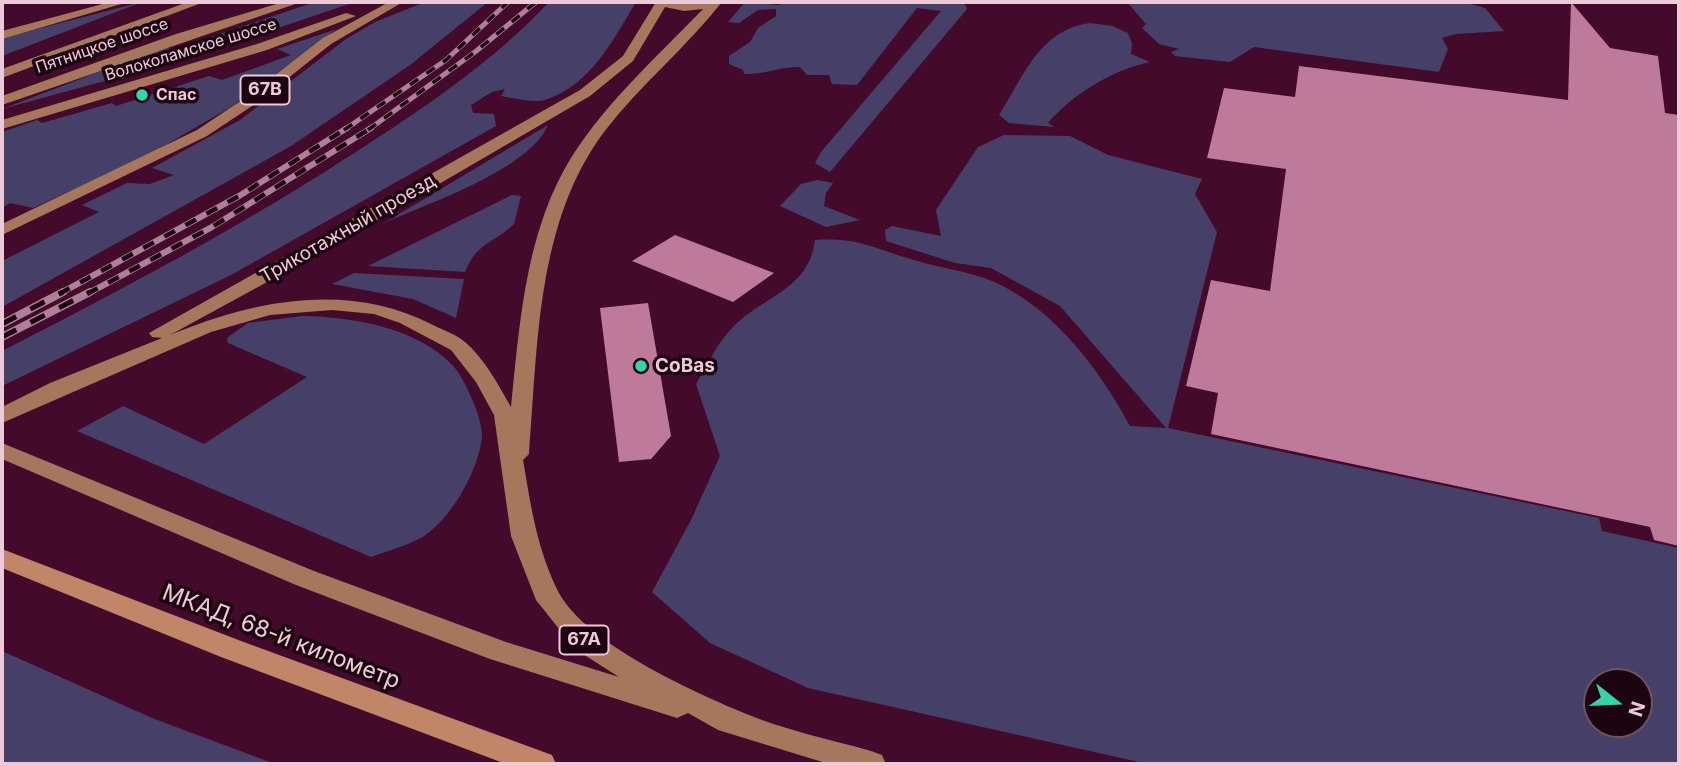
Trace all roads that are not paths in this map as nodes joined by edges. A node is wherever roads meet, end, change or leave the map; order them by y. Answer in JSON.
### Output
{"nodes":[{"id":1,"x":97,"y":2,"type":"edge"},
{"id":2,"x":122,"y":2,"type":"edge"},
{"id":3,"x":198,"y":2,"type":"edge"},
{"id":4,"x":258,"y":2,"type":"edge"},
{"id":5,"x":295,"y":2,"type":"edge"},
{"id":6,"x":389,"y":2,"type":"edge"},
{"id":7,"x":397,"y":2,"type":"edge"},
{"id":8,"x":715,"y":2,"type":"edge"},
{"id":9,"x":662,"y":4,"type":"edge"},
{"id":10,"x":155,"y":16,"type":"junction"},
{"id":11,"x":2,"y":28,"type":"edge"},
{"id":12,"x":2,"y":35,"type":"edge"},
{"id":13,"x":2,"y":68,"type":"edge"},
{"id":14,"x":2,"y":74,"type":"edge"},
{"id":15,"x":2,"y":89,"type":"edge"},
{"id":16,"x":635,"y":89,"type":"junction"},
{"id":17,"x":2,"y":101,"type":"edge"},
{"id":18,"x":2,"y":125,"type":"edge"},
{"id":19,"x":2,"y":230,"type":"edge"},
{"id":20,"x":45,"y":394,"type":"junction"},
{"id":21,"x":2,"y":416,"type":"edge"},
{"id":22,"x":2,"y":450,"type":"edge"},
{"id":23,"x":516,"y":480,"type":"junction"},
{"id":24,"x":2,"y":558,"type":"edge"},
{"id":25,"x":740,"y":725,"type":"junction"},
{"id":26,"x":541,"y":764,"type":"edge"},
{"id":27,"x":871,"y":764,"type":"edge"}],
"edges":[{"from":1,"to":11,"type":"main road"},
{"from":2,"to":12,"type":"main road"},
{"from":3,"to":10,"type":"main road"},
{"from":4,"to":15,"type":"main road","name":"Пятницкое шоссе"},
{"from":5,"to":17,"type":"main road","name":"Пятницкое шоссе"},
{"from":6,"to":18,"type":"main road","name":"Волоколамское шоссе"},
{"from":7,"to":19,"type":"main road","number":"67B"},
{"from":8,"to":9,"type":"main road"},
{"from":8,"to":16,"type":"main road"},
{"from":9,"to":16,"type":"main road"},
{"from":9,"to":20,"type":"main road","name":"Трикотажный проезд"},
{"from":10,"to":13,"type":"main road"},
{"from":10,"to":14,"type":"main road"},
{"from":16,"to":23,"type":"main road","number":"67A"},
{"from":20,"to":21,"type":"main road","name":"Трикотажный проезд"},
{"from":20,"to":23,"type":"main road"},
{"from":22,"to":25,"type":"main road"},
{"from":23,"to":25,"type":"main road","number":"67A"},
{"from":24,"to":26,"type":"highway","name":"МКАД, 68-й километр"},
{"from":25,"to":27,"type":"main road"}]}
